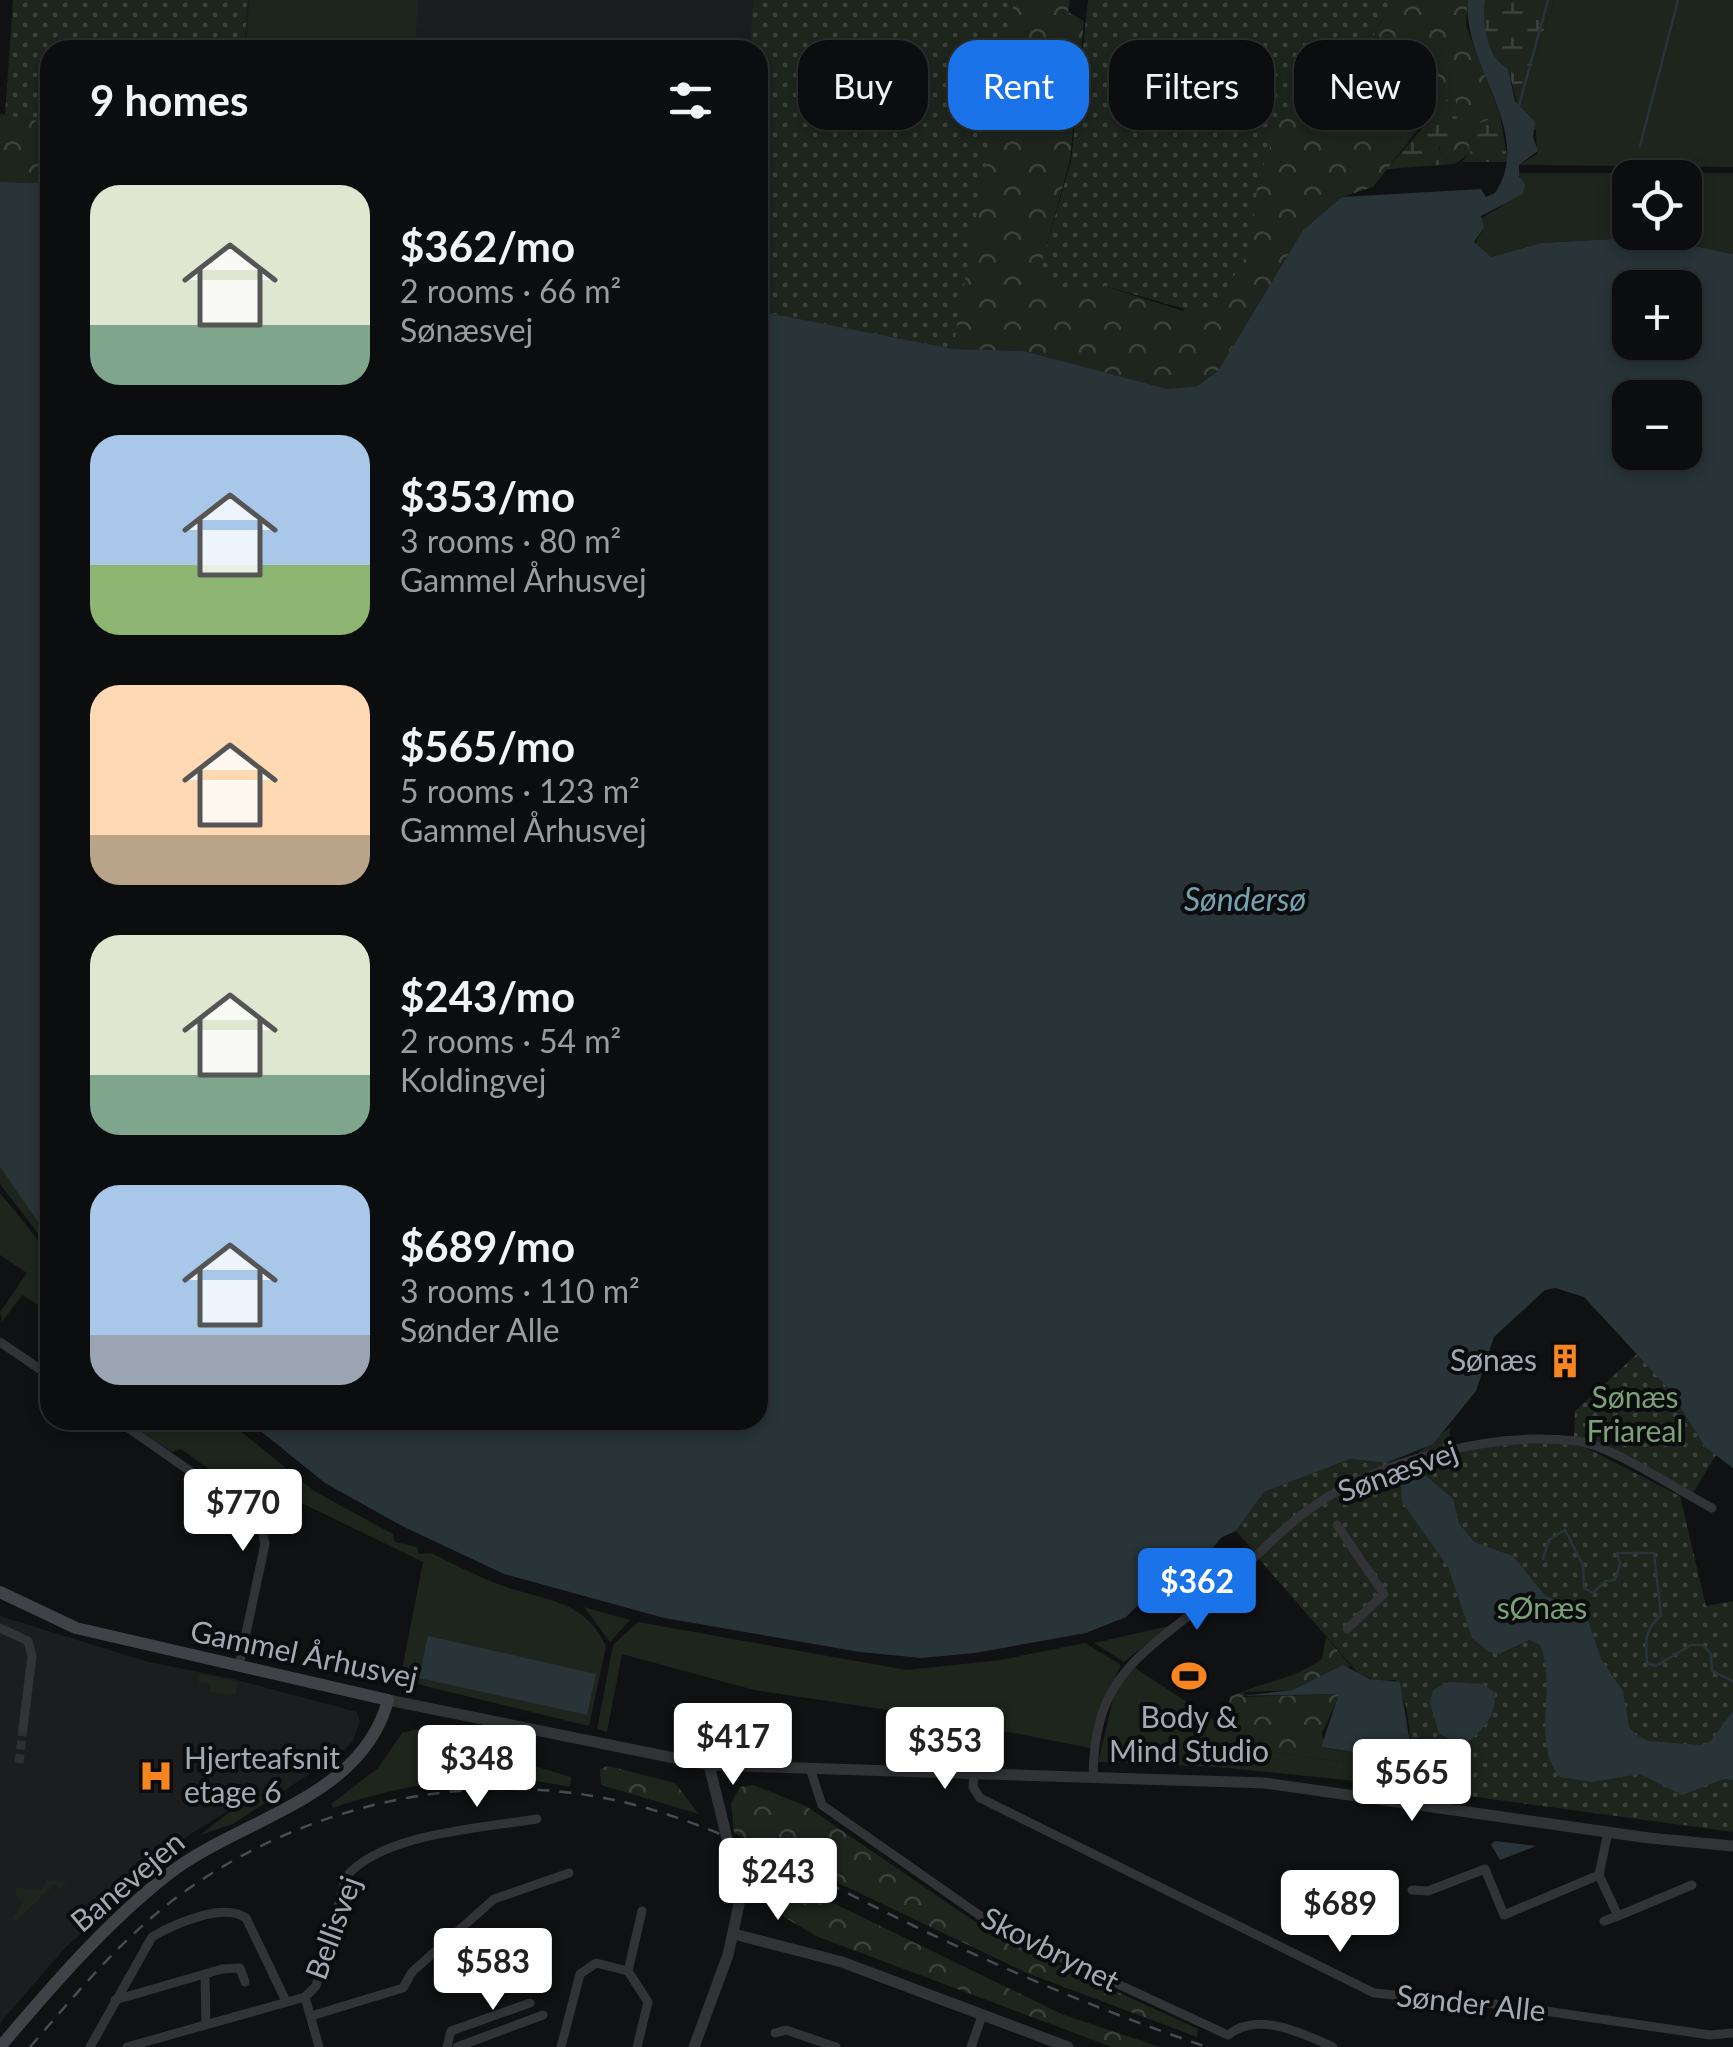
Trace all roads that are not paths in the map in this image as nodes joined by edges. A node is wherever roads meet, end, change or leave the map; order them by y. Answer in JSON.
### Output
{"nodes":[{"id":1,"x":0,"y":1342,"type":"edge"},
{"id":2,"x":40,"y":1369,"type":"edge"},
{"id":3,"x":132,"y":1430,"type":"edge"},
{"id":4,"x":1712,"y":1508,"type":"dead end"},
{"id":5,"x":1337,"y":1525,"type":"dead end"},
{"id":6,"x":0,"y":1592,"type":"edge"},
{"id":7,"x":0,"y":1628,"type":"edge"},
{"id":8,"x":1347,"y":1629,"type":"dead end"},
{"id":9,"x":239,"y":1666,"type":"junction"},
{"id":10,"x":388,"y":1700,"type":"junction"},
{"id":11,"x":23,"y":1728,"type":"tunnel mouth"},
{"id":12,"x":709,"y":1765,"type":"junction"},
{"id":13,"x":810,"y":1768,"type":"junction"},
{"id":14,"x":974,"y":1772,"type":"junction"},
{"id":15,"x":1092,"y":1777,"type":"junction"},
{"id":16,"x":537,"y":1819,"type":"dead end"},
{"id":17,"x":1608,"y":1832,"type":"junction"},
{"id":18,"x":1733,"y":1846,"type":"edge"},
{"id":19,"x":570,"y":1873,"type":"dead end"},
{"id":20,"x":1599,"y":1874,"type":"junction"},
{"id":21,"x":1692,"y":1885,"type":"dead end"},
{"id":22,"x":1412,"y":1890,"type":"dead end"},
{"id":23,"x":642,"y":1911,"type":"dead end"},
{"id":24,"x":1618,"y":1916,"type":"junction"},
{"id":25,"x":1604,"y":1921,"type":"dead end"},
{"id":26,"x":734,"y":1934,"type":"junction"},
{"id":27,"x":628,"y":1970,"type":"junction"},
{"id":28,"x":205,"y":1974,"type":"junction"},
{"id":29,"x":245,"y":1982,"type":"dead end"},
{"id":30,"x":305,"y":1997,"type":"junction"},
{"id":31,"x":114,"y":2000,"type":"junction"},
{"id":32,"x":286,"y":2001,"type":"junction"},
{"id":33,"x":530,"y":2003,"type":"dead end"},
{"id":34,"x":544,"y":2015,"type":"dead end"},
{"id":35,"x":311,"y":2016,"type":"junction"},
{"id":36,"x":982,"y":2016,"type":"junction"},
{"id":37,"x":1733,"y":2018,"type":"edge"},
{"id":38,"x":206,"y":2024,"type":"junction"},
{"id":39,"x":180,"y":2032,"type":"junction"},
{"id":40,"x":775,"y":2033,"type":"dead end"},
{"id":41,"x":1731,"y":2033,"type":"edge"},
{"id":42,"x":1061,"y":2046,"type":"edge"},
{"id":43,"x":0,"y":2047,"type":"edge"},
{"id":44,"x":90,"y":2047,"type":"edge"},
{"id":45,"x":128,"y":2047,"type":"edge"},
{"id":46,"x":179,"y":2047,"type":"edge"},
{"id":47,"x":319,"y":2047,"type":"edge"},
{"id":48,"x":447,"y":2047,"type":"edge"},
{"id":49,"x":456,"y":2047,"type":"edge"},
{"id":50,"x":562,"y":2047,"type":"edge"},
{"id":51,"x":637,"y":2047,"type":"edge"},
{"id":52,"x":694,"y":2047,"type":"edge"},
{"id":53,"x":836,"y":2047,"type":"edge"},
{"id":54,"x":971,"y":2047,"type":"edge"},
{"id":55,"x":1332,"y":2047,"type":"edge"}],
"edges":[{"from":1,"to":2,"type":"street"},
{"from":3,"to":9,"type":"street"},
{"from":4,"to":15,"type":"street","name":"Sønæsvej"},
{"from":5,"to":8,"type":"street"},
{"from":6,"to":9,"type":"main road","name":"Gammel Århusvej"},
{"from":7,"to":11,"type":"street"},
{"from":9,"to":10,"type":"main road","name":"Gammel Århusvej"},
{"from":10,"to":12,"type":"street","name":"Gammel Århusvej"},
{"from":10,"to":43,"type":"main road","name":"Banevejen"},
{"from":12,"to":13,"type":"street","name":"Gammel Århusvej"},
{"from":12,"to":26,"type":"street"},
{"from":13,"to":14,"type":"street","name":"Gammel Århusvej"},
{"from":13,"to":55,"type":"street","name":"Skovbrynet"},
{"from":14,"to":15,"type":"street","name":"Gammel Århusvej"},
{"from":14,"to":41,"type":"street","name":"Sønder Alle"},
{"from":15,"to":17,"type":"street","name":"Gammel Århusvej"},
{"from":16,"to":30,"type":"street","name":"Bellisvej"},
{"from":17,"to":18,"type":"street","name":"Gammel Århusvej"},
{"from":17,"to":20,"type":"street"},
{"from":19,"to":35,"type":"street"},
{"from":20,"to":22,"type":"street"},
{"from":20,"to":24,"type":"street"},
{"from":21,"to":24,"type":"street"},
{"from":23,"to":27,"type":"street"},
{"from":24,"to":25,"type":"street"},
{"from":26,"to":36,"type":"street"},
{"from":26,"to":52,"type":"street"},
{"from":27,"to":50,"type":"street"},
{"from":27,"to":51,"type":"street"},
{"from":28,"to":29,"type":"street"},
{"from":28,"to":31,"type":"street"},
{"from":28,"to":38,"type":"street"},
{"from":30,"to":32,"type":"street"},
{"from":30,"to":35,"type":"street"},
{"from":31,"to":32,"type":"street"},
{"from":31,"to":44,"type":"street"},
{"from":32,"to":38,"type":"street"},
{"from":33,"to":48,"type":"street"},
{"from":34,"to":49,"type":"street"},
{"from":35,"to":47,"type":"street"},
{"from":36,"to":42,"type":"street"},
{"from":36,"to":54,"type":"street"},
{"from":37,"to":41,"type":"street"},
{"from":38,"to":39,"type":"street"},
{"from":39,"to":45,"type":"street"},
{"from":39,"to":46,"type":"street"},
{"from":40,"to":53,"type":"street"}]}
